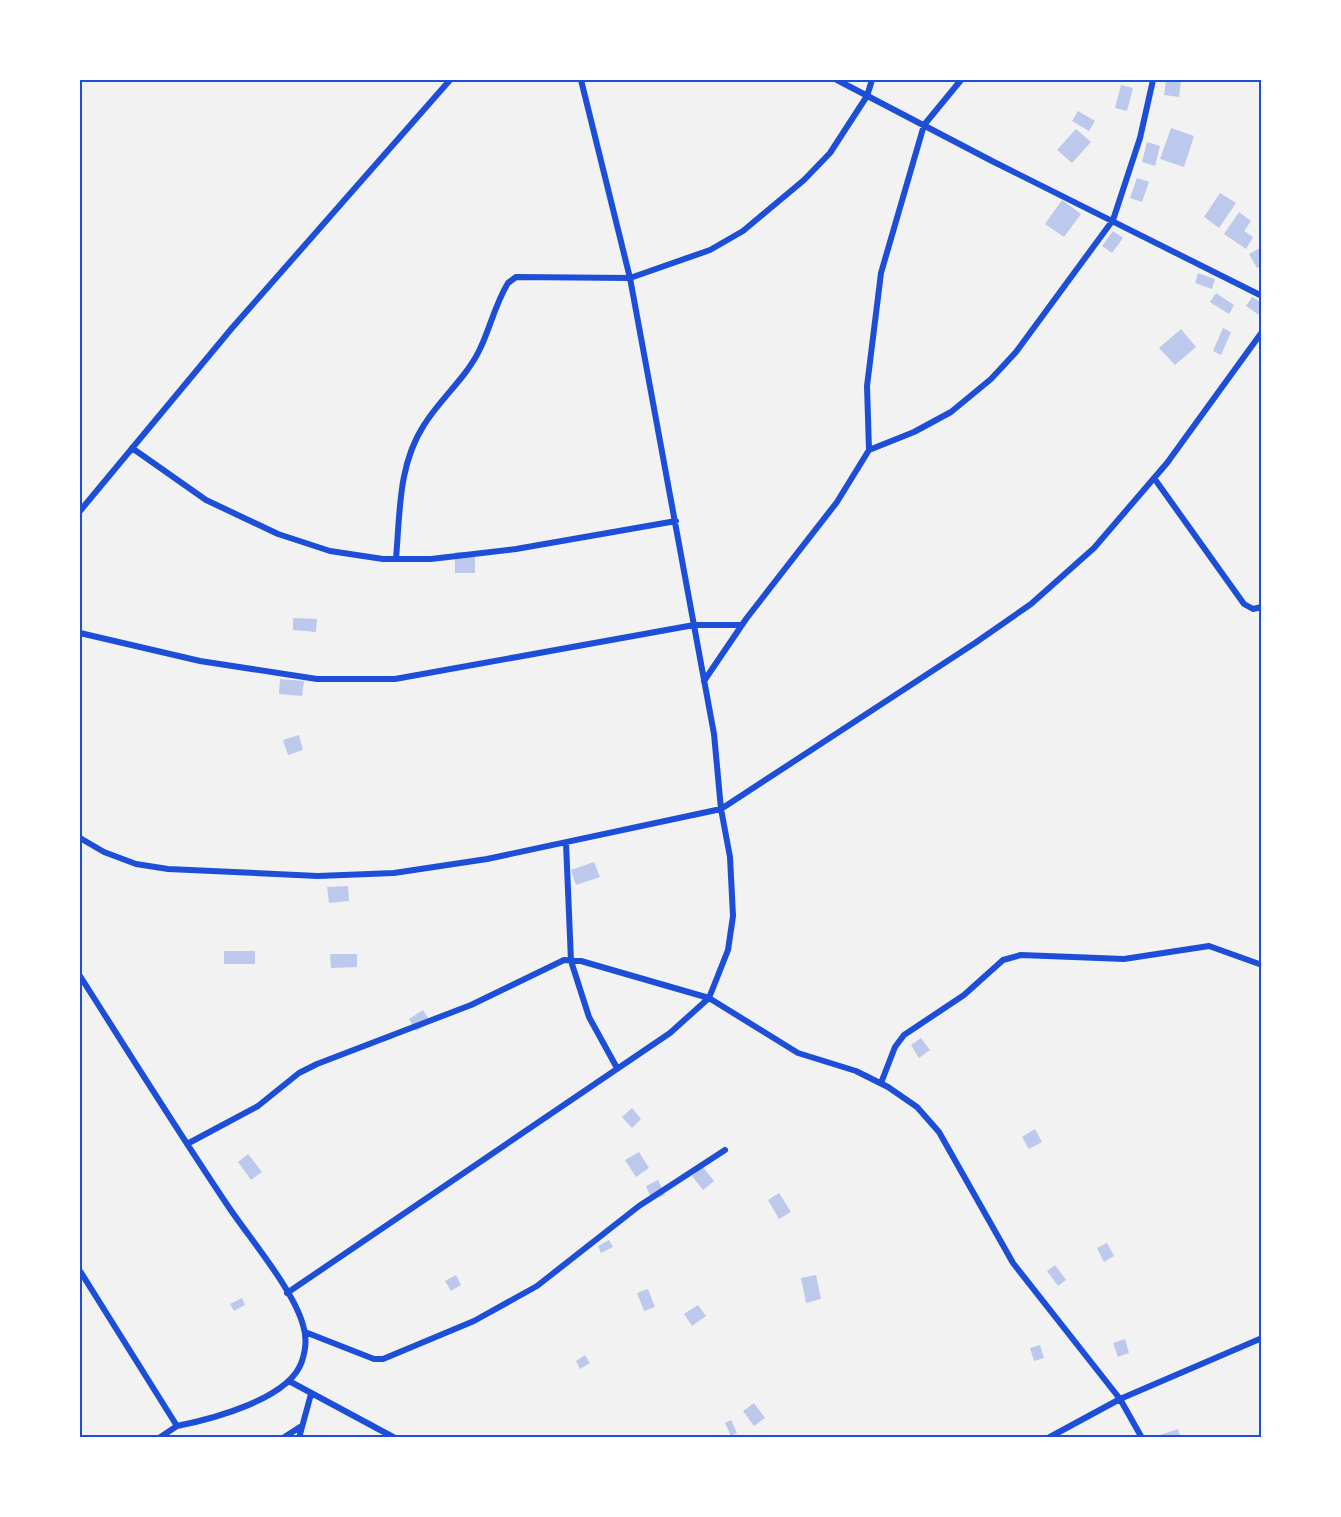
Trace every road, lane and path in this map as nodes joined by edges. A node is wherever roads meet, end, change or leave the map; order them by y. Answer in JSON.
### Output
{"nodes":[{"id":1,"x":450,"y":80,"type":"edge"},
{"id":2,"x":581,"y":80,"type":"edge"},
{"id":3,"x":837,"y":80,"type":"edge"},
{"id":4,"x":872,"y":80,"type":"edge"},
{"id":5,"x":961,"y":80,"type":"edge"},
{"id":6,"x":1154,"y":80,"type":"edge"},
{"id":7,"x":867,"y":96,"type":"junction"},
{"id":8,"x":924,"y":125,"type":"junction"},
{"id":9,"x":1113,"y":220,"type":"junction"},
{"id":10,"x":630,"y":278,"type":"junction"},
{"id":11,"x":1262,"y":296,"type":"edge"},
{"id":12,"x":1262,"y":332,"type":"edge"},
{"id":13,"x":132,"y":448,"type":"junction"},
{"id":14,"x":869,"y":450,"type":"junction"},
{"id":15,"x":1154,"y":478,"type":"junction"},
{"id":16,"x":80,"y":511,"type":"edge"},
{"id":17,"x":676,"y":521,"type":"junction"},
{"id":18,"x":396,"y":559,"type":"junction"},
{"id":19,"x":1262,"y":607,"type":"edge"},
{"id":20,"x":694,"y":624,"type":"junction"},
{"id":21,"x":742,"y":625,"type":"junction"},
{"id":22,"x":80,"y":633,"type":"edge"},
{"id":23,"x":704,"y":681,"type":"junction"},
{"id":24,"x":721,"y":809,"type":"junction"},
{"id":25,"x":80,"y":838,"type":"edge"},
{"id":26,"x":566,"y":843,"type":"junction"},
{"id":27,"x":571,"y":961,"type":"junction"},
{"id":28,"x":1262,"y":965,"type":"edge"},
{"id":29,"x":80,"y":976,"type":"edge"},
{"id":30,"x":709,"y":998,"type":"junction"},
{"id":31,"x":617,"y":1068,"type":"junction"},
{"id":32,"x":881,"y":1083,"type":"junction"},
{"id":33,"x":187,"y":1144,"type":"junction"},
{"id":34,"x":725,"y":1150,"type":"dead end"},
{"id":35,"x":80,"y":1270,"type":"edge"},
{"id":36,"x":287,"y":1293,"type":"junction"},
{"id":37,"x":305,"y":1332,"type":"junction"},
{"id":38,"x":1262,"y":1338,"type":"edge"},
{"id":39,"x":289,"y":1381,"type":"junction"},
{"id":40,"x":311,"y":1394,"type":"junction"},
{"id":41,"x":1120,"y":1399,"type":"junction"},
{"id":42,"x":177,"y":1426,"type":"junction"},
{"id":43,"x":300,"y":1427,"type":"junction"},
{"id":44,"x":159,"y":1437,"type":"edge"},
{"id":45,"x":283,"y":1437,"type":"edge"},
{"id":46,"x":299,"y":1437,"type":"edge"},
{"id":47,"x":395,"y":1437,"type":"edge"},
{"id":48,"x":1048,"y":1437,"type":"edge"},
{"id":49,"x":1142,"y":1437,"type":"edge"}],
"edges":[{"from":1,"to":13,"type":"street"},
{"from":2,"to":10,"type":"street"},
{"from":3,"to":7,"type":"street"},
{"from":4,"to":7,"type":"street"},
{"from":5,"to":8,"type":"street"},
{"from":6,"to":9,"type":"street"},
{"from":7,"to":8,"type":"street"},
{"from":7,"to":10,"type":"street"},
{"from":8,"to":9,"type":"street"},
{"from":8,"to":14,"type":"street"},
{"from":9,"to":11,"type":"street"},
{"from":9,"to":14,"type":"street"},
{"from":10,"to":17,"type":"street"},
{"from":10,"to":18,"type":"street"},
{"from":12,"to":15,"type":"street"},
{"from":13,"to":16,"type":"street"},
{"from":13,"to":18,"type":"street"},
{"from":14,"to":21,"type":"street"},
{"from":15,"to":19,"type":"street"},
{"from":15,"to":24,"type":"street"},
{"from":17,"to":18,"type":"street"},
{"from":17,"to":20,"type":"street"},
{"from":20,"to":21,"type":"street"},
{"from":20,"to":22,"type":"street"},
{"from":20,"to":23,"type":"street"},
{"from":21,"to":23,"type":"street"},
{"from":23,"to":24,"type":"street"},
{"from":24,"to":26,"type":"street"},
{"from":24,"to":30,"type":"street"},
{"from":25,"to":26,"type":"street"},
{"from":26,"to":27,"type":"street"},
{"from":27,"to":30,"type":"street"},
{"from":27,"to":31,"type":"street"},
{"from":27,"to":33,"type":"street"},
{"from":28,"to":32,"type":"street"},
{"from":29,"to":33,"type":"street"},
{"from":30,"to":31,"type":"street"},
{"from":30,"to":32,"type":"street"},
{"from":31,"to":36,"type":"street"},
{"from":32,"to":41,"type":"street"},
{"from":33,"to":36,"type":"street"},
{"from":34,"to":37,"type":"street"},
{"from":35,"to":42,"type":"street"},
{"from":36,"to":37,"type":"street"},
{"from":37,"to":39,"type":"street"},
{"from":38,"to":41,"type":"street"},
{"from":39,"to":40,"type":"street"},
{"from":39,"to":42,"type":"street"},
{"from":40,"to":43,"type":"street"},
{"from":40,"to":47,"type":"street"},
{"from":41,"to":48,"type":"street"},
{"from":41,"to":49,"type":"street"},
{"from":42,"to":44,"type":"street"},
{"from":43,"to":45,"type":"street"},
{"from":43,"to":46,"type":"street"}]}
